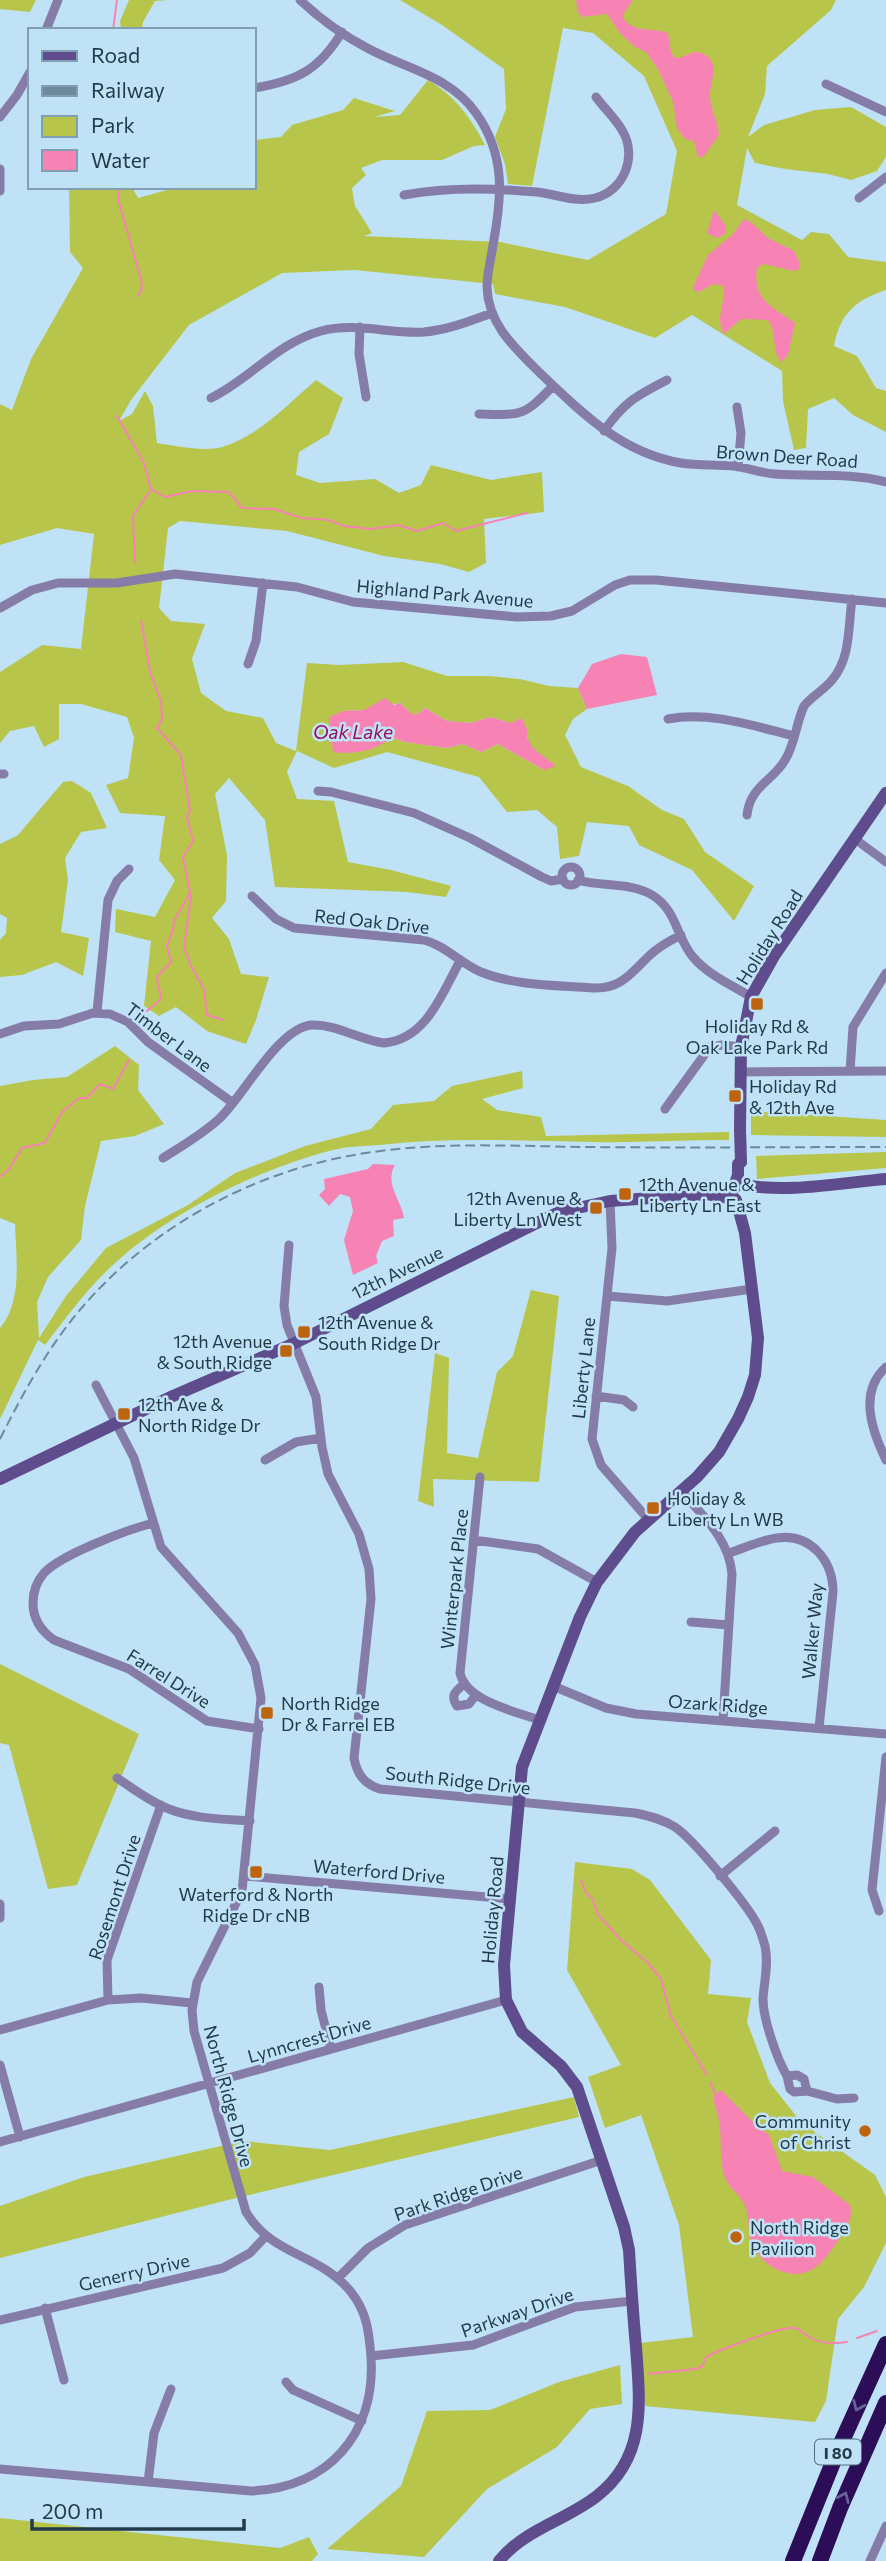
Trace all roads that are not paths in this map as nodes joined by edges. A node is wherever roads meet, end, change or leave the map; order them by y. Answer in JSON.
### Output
{"nodes":[{"id":1,"x":58,"y":0,"type":"edge"},
{"id":2,"x":300,"y":0,"type":"edge"},
{"id":3,"x":47,"y":28,"type":"edge"},
{"id":4,"x":342,"y":32,"type":"junction"},
{"id":5,"x":28,"y":76,"type":"edge"},
{"id":6,"x":826,"y":84,"type":"dead end"},
{"id":7,"x":256,"y":87,"type":"edge"},
{"id":8,"x":596,"y":97,"type":"dead end"},
{"id":9,"x":886,"y":112,"type":"edge"},
{"id":10,"x":0,"y":117,"type":"edge"},
{"id":11,"x":0,"y":169,"type":"edge"},
{"id":12,"x":886,"y":177,"type":"edge"},
{"id":13,"x":0,"y":191,"type":"edge"},
{"id":14,"x":501,"y":191,"type":"junction"},
{"id":15,"x":404,"y":195,"type":"dead end"},
{"id":16,"x":859,"y":198,"type":"dead end"},
{"id":17,"x":492,"y":313,"type":"junction"},
{"id":18,"x":360,"y":327,"type":"junction"},
{"id":19,"x":667,"y":380,"type":"dead end"},
{"id":20,"x":554,"y":386,"type":"junction"},
{"id":21,"x":366,"y":397,"type":"dead end"},
{"id":22,"x":211,"y":398,"type":"dead end"},
{"id":23,"x":737,"y":407,"type":"dead end"},
{"id":24,"x":479,"y":414,"type":"dead end"},
{"id":25,"x":604,"y":431,"type":"junction"},
{"id":26,"x":738,"y":467,"type":"junction"},
{"id":27,"x":886,"y":482,"type":"edge"},
{"id":28,"x":263,"y":583,"type":"junction"},
{"id":29,"x":852,"y":599,"type":"junction"},
{"id":30,"x":886,"y":603,"type":"edge"},
{"id":31,"x":0,"y":608,"type":"edge"},
{"id":32,"x":248,"y":664,"type":"dead end"},
{"id":33,"x":668,"y":719,"type":"dead end"},
{"id":34,"x":794,"y":736,"type":"junction"},
{"id":35,"x":318,"y":791,"type":"dead end"},
{"id":36,"x":886,"y":793,"type":"edge"},
{"id":37,"x":747,"y":815,"type":"dead end"},
{"id":38,"x":855,"y":839,"type":"junction"},
{"id":39,"x":886,"y":862,"type":"edge"},
{"id":40,"x":129,"y":869,"type":"dead end"},
{"id":41,"x":252,"y":896,"type":"dead end"},
{"id":42,"x":681,"y":935,"type":"junction"},
{"id":43,"x":460,"y":961,"type":"junction"},
{"id":44,"x":886,"y":973,"type":"edge"},
{"id":45,"x":751,"y":996,"type":"junction"},
{"id":46,"x":97,"y":1012,"type":"junction"},
{"id":47,"x":0,"y":1034,"type":"edge"},
{"id":48,"x":741,"y":1047,"type":"junction"},
{"id":49,"x":850,"y":1071,"type":"junction"},
{"id":50,"x":886,"y":1071,"type":"edge"},
{"id":51,"x":740,"y":1072,"type":"junction"},
{"id":52,"x":233,"y":1104,"type":"junction"},
{"id":53,"x":665,"y":1109,"type":"dead end"},
{"id":54,"x":163,"y":1158,"type":"dead end"},
{"id":55,"x":886,"y":1179,"type":"edge"},
{"id":56,"x":741,"y":1193,"type":"junction"},
{"id":57,"x":610,"y":1201,"type":"junction"},
{"id":58,"x":289,"y":1245,"type":"dead end"},
{"id":59,"x":752,"y":1289,"type":"junction"},
{"id":60,"x":607,"y":1296,"type":"junction"},
{"id":61,"x":295,"y":1343,"type":"junction"},
{"id":62,"x":886,"y":1367,"type":"edge"},
{"id":63,"x":96,"y":1385,"type":"dead end"},
{"id":64,"x":596,"y":1396,"type":"junction"},
{"id":65,"x":634,"y":1407,"type":"dead end"},
{"id":66,"x":116,"y":1423,"type":"junction"},
{"id":67,"x":321,"y":1438,"type":"junction"},
{"id":68,"x":265,"y":1460,"type":"dead end"},
{"id":69,"x":886,"y":1460,"type":"edge"},
{"id":70,"x":480,"y":1477,"type":"dead end"},
{"id":71,"x":0,"y":1479,"type":"edge"},
{"id":72,"x":681,"y":1490,"type":"junction"},
{"id":73,"x":648,"y":1519,"type":"junction"},
{"id":74,"x":153,"y":1523,"type":"junction"},
{"id":75,"x":474,"y":1540,"type":"junction"},
{"id":76,"x":729,"y":1553,"type":"junction"},
{"id":77,"x":597,"y":1582,"type":"junction"},
{"id":78,"x":691,"y":1622,"type":"dead end"},
{"id":79,"x":729,"y":1625,"type":"junction"},
{"id":80,"x":464,"y":1684,"type":"junction"},
{"id":81,"x":553,"y":1686,"type":"junction"},
{"id":82,"x":475,"y":1695,"type":"junction"},
{"id":83,"x":539,"y":1720,"type":"junction"},
{"id":84,"x":723,"y":1720,"type":"junction"},
{"id":85,"x":819,"y":1728,"type":"junction"},
{"id":86,"x":259,"y":1729,"type":"junction"},
{"id":87,"x":886,"y":1734,"type":"edge"},
{"id":88,"x":886,"y":1757,"type":"edge"},
{"id":89,"x":117,"y":1778,"type":"dead end"},
{"id":90,"x":519,"y":1802,"type":"junction"},
{"id":91,"x":161,"y":1805,"type":"junction"},
{"id":92,"x":250,"y":1821,"type":"junction"},
{"id":93,"x":775,"y":1831,"type":"dead end"},
{"id":94,"x":245,"y":1876,"type":"junction"},
{"id":95,"x":720,"y":1876,"type":"junction"},
{"id":96,"x":510,"y":1899,"type":"junction"},
{"id":97,"x":0,"y":1904,"type":"edge"},
{"id":98,"x":879,"y":1911,"type":"dead end"},
{"id":99,"x":0,"y":1918,"type":"edge"},
{"id":100,"x":319,"y":1987,"type":"dead end"},
{"id":101,"x":108,"y":2000,"type":"junction"},
{"id":102,"x":506,"y":2000,"type":"junction"},
{"id":103,"x":192,"y":2003,"type":"junction"},
{"id":104,"x":0,"y":2029,"type":"edge"},
{"id":105,"x":331,"y":2049,"type":"junction"},
{"id":106,"x":0,"y":2065,"type":"edge"},
{"id":107,"x":787,"y":2076,"type":"junction"},
{"id":108,"x":208,"y":2083,"type":"junction"},
{"id":109,"x":807,"y":2091,"type":"junction"},
{"id":110,"x":854,"y":2098,"type":"dead end"},
{"id":111,"x":20,"y":2137,"type":"junction"},
{"id":112,"x":0,"y":2142,"type":"edge"},
{"id":113,"x":601,"y":2160,"type":"junction"},
{"id":114,"x":265,"y":2237,"type":"junction"},
{"id":115,"x":338,"y":2277,"type":"junction"},
{"id":116,"x":632,"y":2301,"type":"junction"},
{"id":117,"x":45,"y":2308,"type":"junction"},
{"id":118,"x":0,"y":2320,"type":"edge"},
{"id":119,"x":886,"y":2344,"type":"edge"},
{"id":120,"x":371,"y":2357,"type":"junction"},
{"id":121,"x":64,"y":2380,"type":"dead end"},
{"id":122,"x":286,"y":2382,"type":"dead end"},
{"id":123,"x":171,"y":2389,"type":"dead end"},
{"id":124,"x":886,"y":2403,"type":"edge"},
{"id":125,"x":362,"y":2421,"type":"junction"},
{"id":126,"x":0,"y":2469,"type":"edge"},
{"id":127,"x":148,"y":2482,"type":"junction"},
{"id":128,"x":886,"y":2526,"type":"edge"},
{"id":129,"x":499,"y":2561,"type":"edge"},
{"id":130,"x":793,"y":2561,"type":"edge"},
{"id":131,"x":820,"y":2561,"type":"edge"},
{"id":132,"x":870,"y":2561,"type":"edge"}],
"edges":[{"from":1,"to":3,"type":"street"},
{"from":2,"to":4,"type":"street","name":"Brown Deer Road"},
{"from":4,"to":7,"type":"street"},
{"from":4,"to":14,"type":"street","name":"Brown Deer Road"},
{"from":5,"to":10,"type":"street"},
{"from":6,"to":9,"type":"street"},
{"from":8,"to":14,"type":"street"},
{"from":11,"to":13,"type":"street"},
{"from":12,"to":16,"type":"street"},
{"from":14,"to":15,"type":"street"},
{"from":14,"to":17,"type":"street","name":"Brown Deer Road"},
{"from":17,"to":18,"type":"street"},
{"from":17,"to":20,"type":"street","name":"Brown Deer Road"},
{"from":18,"to":21,"type":"street"},
{"from":18,"to":22,"type":"street"},
{"from":19,"to":25,"type":"street"},
{"from":20,"to":24,"type":"street"},
{"from":20,"to":25,"type":"street","name":"Brown Deer Road"},
{"from":23,"to":26,"type":"street"},
{"from":25,"to":26,"type":"street","name":"Brown Deer Road"},
{"from":26,"to":27,"type":"street","name":"Brown Deer Road"},
{"from":28,"to":29,"type":"street","name":"Highland Park Avenue"},
{"from":28,"to":31,"type":"street","name":"Highland Park Avenue"},
{"from":28,"to":32,"type":"street"},
{"from":29,"to":30,"type":"street","name":"Highland Park Avenue"},
{"from":29,"to":34,"type":"street"},
{"from":33,"to":34,"type":"street"},
{"from":34,"to":37,"type":"street"},
{"from":35,"to":42,"type":"street"},
{"from":36,"to":38,"type":"street","name":"Holiday Road"},
{"from":38,"to":39,"type":"street"},
{"from":38,"to":45,"type":"street","name":"Holiday Road"},
{"from":40,"to":46,"type":"street"},
{"from":41,"to":43,"type":"street","name":"Red Oak Drive"},
{"from":42,"to":43,"type":"street","name":"Red Oak Drive"},
{"from":42,"to":45,"type":"street"},
{"from":43,"to":52,"type":"street"},
{"from":44,"to":49,"type":"street"},
{"from":45,"to":48,"type":"street","name":"Holiday Road"},
{"from":46,"to":47,"type":"street","name":"Timber Lane"},
{"from":46,"to":52,"type":"street","name":"Timber Lane"},
{"from":48,"to":51,"type":"street","name":"Holiday Road"},
{"from":48,"to":53,"type":"street"},
{"from":49,"to":50,"type":"street"},
{"from":49,"to":51,"type":"street"},
{"from":51,"to":56,"type":"street","name":"Holiday Road","bridge":true},
{"from":52,"to":54,"type":"street"},
{"from":55,"to":56,"type":"street","name":"12th Avenue"},
{"from":56,"to":57,"type":"street","name":"12th Avenue"},
{"from":56,"to":59,"type":"street","name":"Holiday Road"},
{"from":57,"to":60,"type":"street","name":"Liberty Lane"},
{"from":57,"to":61,"type":"street","name":"12th Avenue"},
{"from":58,"to":61,"type":"street","name":"South Ridge Drive"},
{"from":59,"to":60,"type":"street"},
{"from":59,"to":72,"type":"street","name":"Holiday Road"},
{"from":60,"to":64,"type":"street","name":"Liberty Lane"},
{"from":61,"to":66,"type":"street","name":"12th Avenue"},
{"from":61,"to":67,"type":"street","name":"South Ridge Drive"},
{"from":62,"to":69,"type":"street"},
{"from":63,"to":66,"type":"street","name":"North Ridge Drive"},
{"from":64,"to":65,"type":"street"},
{"from":64,"to":73,"type":"street","name":"Liberty Lane"},
{"from":66,"to":71,"type":"street","name":"12th Avenue"},
{"from":66,"to":74,"type":"street","name":"North Ridge Drive"},
{"from":67,"to":68,"type":"street"},
{"from":67,"to":90,"type":"street","name":"South Ridge Drive"},
{"from":70,"to":75,"type":"street","name":"Winterpark Place"},
{"from":72,"to":73,"type":"street","name":"Holiday Road"},
{"from":72,"to":76,"type":"street"},
{"from":73,"to":77,"type":"street","name":"Holiday Road"},
{"from":74,"to":86,"type":"street","name":"North Ridge Drive"},
{"from":74,"to":86,"type":"street","name":"Farrel Drive"},
{"from":75,"to":77,"type":"street"},
{"from":75,"to":80,"type":"street","name":"Winterpark Place"},
{"from":76,"to":79,"type":"street"},
{"from":76,"to":85,"type":"street","name":"Walker Way"},
{"from":77,"to":81,"type":"street","name":"Holiday Road"},
{"from":78,"to":79,"type":"street"},
{"from":79,"to":84,"type":"street"},
{"from":80,"to":82,"type":"street","name":"Winterpark Place"},
{"from":80,"to":82,"type":"street","name":"Winterpark Place"},
{"from":81,"to":83,"type":"street","name":"Holiday Road"},
{"from":81,"to":84,"type":"street","name":"Ozark Ridge"},
{"from":82,"to":83,"type":"street","name":"Winterpark Place"},
{"from":83,"to":90,"type":"street","name":"Holiday Road"},
{"from":84,"to":85,"type":"street","name":"Ozark Ridge"},
{"from":85,"to":87,"type":"street","name":"Ozark Ridge"},
{"from":86,"to":92,"type":"street","name":"North Ridge Drive"},
{"from":88,"to":98,"type":"street"},
{"from":89,"to":91,"type":"street"},
{"from":90,"to":95,"type":"street","name":"South Ridge Drive"},
{"from":90,"to":96,"type":"street","name":"Holiday Road"},
{"from":91,"to":92,"type":"street"},
{"from":91,"to":101,"type":"street","name":"Rosemont Drive"},
{"from":92,"to":94,"type":"street","name":"North Ridge Drive"},
{"from":93,"to":95,"type":"street"},
{"from":94,"to":96,"type":"street","name":"Waterford Drive"},
{"from":94,"to":103,"type":"street","name":"North Ridge Drive"},
{"from":95,"to":107,"type":"street","name":"South Ridge Drive"},
{"from":96,"to":102,"type":"street","name":"Holiday Road"},
{"from":97,"to":99,"type":"street"},
{"from":100,"to":105,"type":"street"},
{"from":101,"to":103,"type":"street"},
{"from":101,"to":104,"type":"street"},
{"from":102,"to":105,"type":"street","name":"Lynncrest Drive"},
{"from":102,"to":113,"type":"street","name":"Holiday Road"},
{"from":103,"to":108,"type":"street","name":"North Ridge Drive"},
{"from":105,"to":108,"type":"street","name":"Lynncrest Drive"},
{"from":106,"to":111,"type":"street"},
{"from":107,"to":109,"type":"street"},
{"from":107,"to":109,"type":"street"},
{"from":108,"to":111,"type":"street","name":"Lynncrest Drive"},
{"from":108,"to":114,"type":"street","name":"North Ridge Drive"},
{"from":109,"to":110,"type":"street"},
{"from":111,"to":112,"type":"street","name":"Lynncrest Drive"},
{"from":113,"to":115,"type":"street","name":"Park Ridge Drive"},
{"from":113,"to":116,"type":"street","name":"Holiday Road"},
{"from":114,"to":115,"type":"street","name":"North Ridge Drive"},
{"from":114,"to":117,"type":"street","name":"Generry Drive"},
{"from":115,"to":120,"type":"street","name":"North Ridge Drive"},
{"from":116,"to":120,"type":"street","name":"Parkway Drive"},
{"from":116,"to":129,"type":"street","name":"Holiday Road"},
{"from":117,"to":118,"type":"street","name":"Generry Drive"},
{"from":117,"to":121,"type":"street"},
{"from":119,"to":130,"type":"highway","number":"I 80","one_way":true},
{"from":120,"to":125,"type":"street","name":"North Ridge Drive"},
{"from":122,"to":125,"type":"street"},
{"from":123,"to":127,"type":"street"},
{"from":131,"to":124,"type":"highway","number":"I 80","one_way":true},
{"from":125,"to":127,"type":"street","name":"North Ridge Drive"},
{"from":126,"to":127,"type":"street","name":"North Ridge Drive"},
{"from":128,"to":132,"type":"street"}]}
